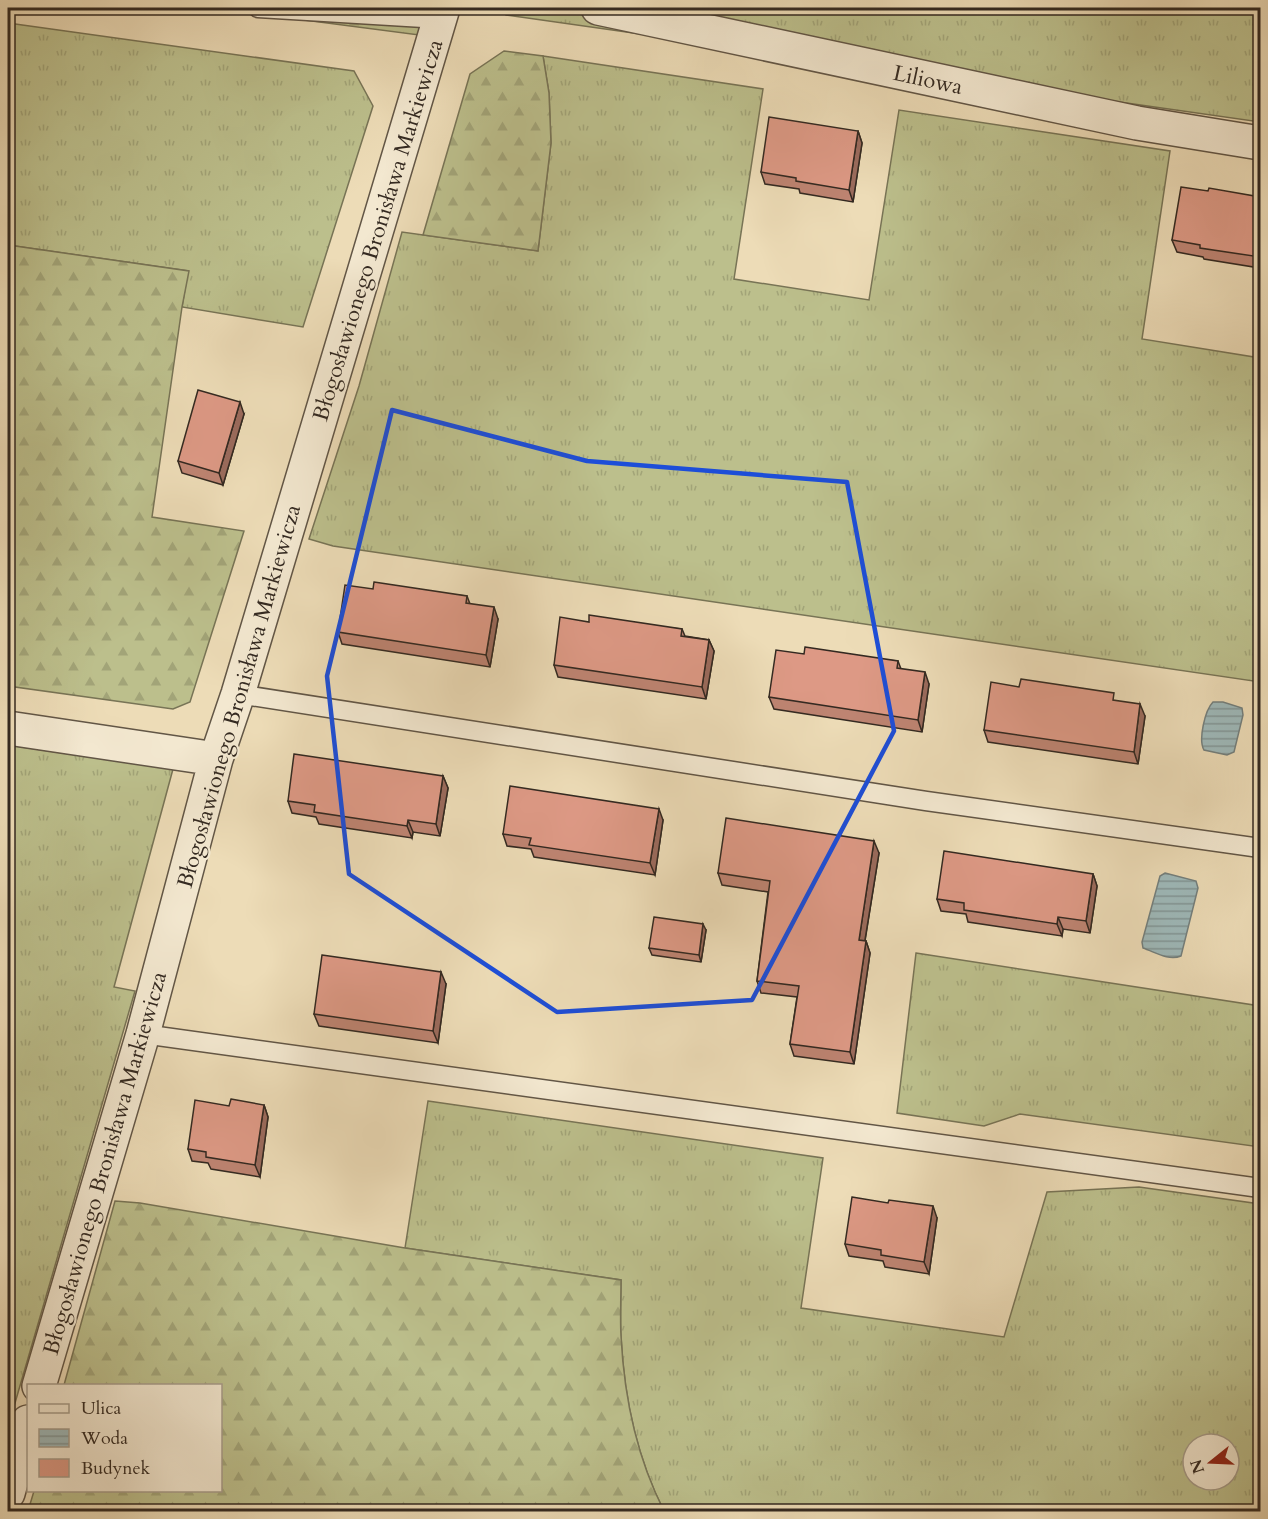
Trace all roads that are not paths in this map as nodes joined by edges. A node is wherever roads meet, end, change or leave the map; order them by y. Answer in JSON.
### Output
{"nodes":[{"id":1,"x":258,"y":8,"type":"edge"},
{"id":2,"x":598,"y":8,"type":"edge"},
{"id":3,"x":442,"y":13,"type":"edge"},
{"id":4,"x":1260,"y":143,"type":"edge"},
{"id":5,"x":238,"y":694,"type":"junction"},
{"id":6,"x":8,"y":728,"type":"edge"},
{"id":7,"x":216,"y":759,"type":"junction"},
{"id":8,"x":1260,"y":848,"type":"edge"},
{"id":9,"x":143,"y":1034,"type":"junction"},
{"id":10,"x":1260,"y":1188,"type":"edge"},
{"id":11,"x":40,"y":1384,"type":"edge"},
{"id":12,"x":27,"y":1426,"type":"edge"},
{"id":13,"x":8,"y":1493,"type":"edge"}],
"edges":[{"from":1,"to":3,"type":"lane"},
{"from":2,"to":4,"type":"street","name":"Liliowa"},
{"from":3,"to":5,"type":"street","name":"Błogosławionego Bronisława Markiewicza"},
{"from":5,"to":7,"type":"street","name":"Błogosławionego Bronisława Markiewicza"},
{"from":5,"to":8,"type":"lane"},
{"from":6,"to":7,"type":"street"},
{"from":7,"to":9,"type":"street","name":"Błogosławionego Bronisława Markiewicza"},
{"from":9,"to":10,"type":"lane"},
{"from":9,"to":11,"type":"street","name":"Błogosławionego Bronisława Markiewicza"},
{"from":12,"to":13,"type":"street"}]}
